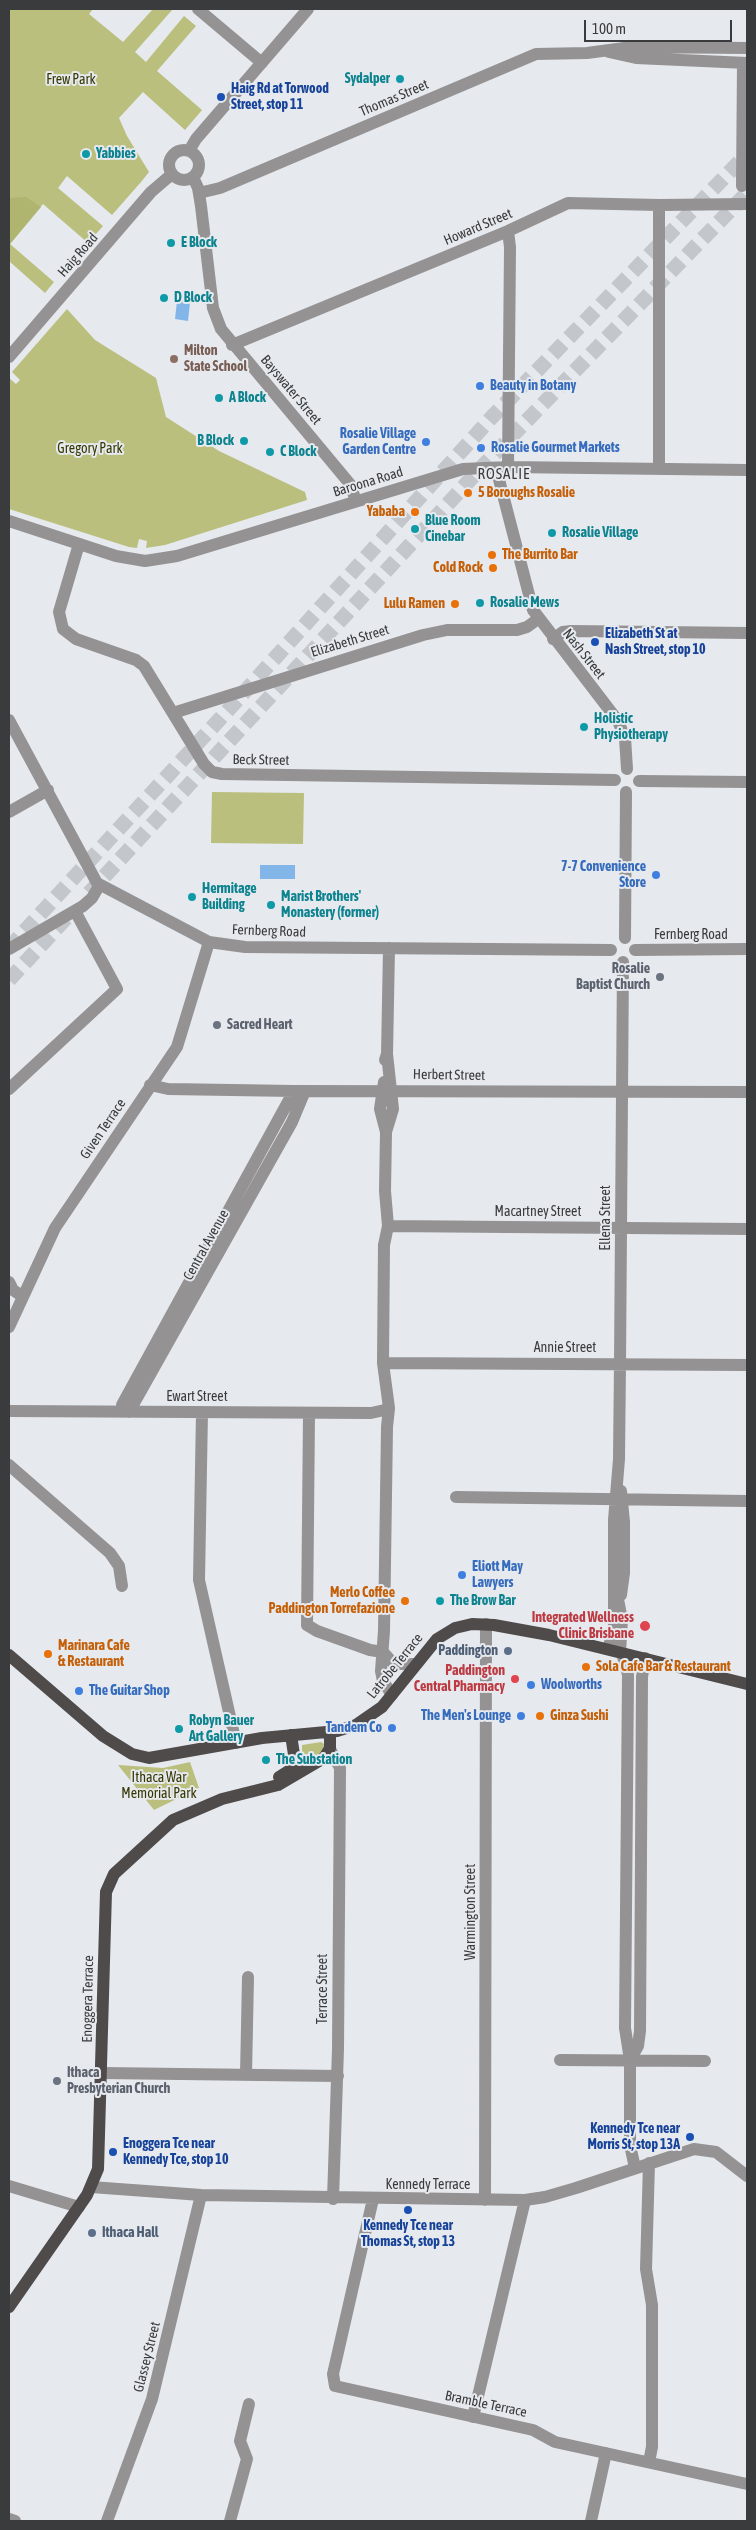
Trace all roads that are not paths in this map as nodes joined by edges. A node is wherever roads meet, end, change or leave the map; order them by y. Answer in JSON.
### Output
{"nodes":[{"id":1,"x":198,"y":9,"type":"edge"},
{"id":2,"x":308,"y":9,"type":"edge"},
{"id":3,"x":747,"y":48,"type":"edge"},
{"id":4,"x":604,"y":51,"type":"junction"},
{"id":5,"x":262,"y":63,"type":"junction"},
{"id":6,"x":745,"y":63,"type":"edge"},
{"id":7,"x":189,"y":151,"type":"junction"},
{"id":8,"x":172,"y":174,"type":"junction"},
{"id":9,"x":193,"y":177,"type":"junction"},
{"id":10,"x":742,"y":186,"type":"dead end"},
{"id":11,"x":199,"y":193,"type":"junction"},
{"id":12,"x":747,"y":204,"type":"edge"},
{"id":13,"x":659,"y":206,"type":"junction"},
{"id":14,"x":508,"y":232,"type":"junction"},
{"id":15,"x":232,"y":344,"type":"junction"},
{"id":16,"x":9,"y":357,"type":"edge"},
{"id":17,"x":502,"y":468,"type":"junction"},
{"id":18,"x":659,"y":470,"type":"junction"},
{"id":19,"x":747,"y":470,"type":"edge"},
{"id":20,"x":356,"y":501,"type":"junction"},
{"id":21,"x":9,"y":520,"type":"edge"},
{"id":22,"x":79,"y":544,"type":"junction"},
{"id":23,"x":538,"y":619,"type":"junction"},
{"id":24,"x":747,"y":633,"type":"edge"},
{"id":25,"x":553,"y":639,"type":"junction"},
{"id":26,"x":173,"y":713,"type":"junction"},
{"id":27,"x":9,"y":720,"type":"edge"},
{"id":28,"x":627,"y":769,"type":"junction"},
{"id":29,"x":615,"y":780,"type":"junction"},
{"id":30,"x":639,"y":781,"type":"junction"},
{"id":31,"x":747,"y":782,"type":"edge"},
{"id":32,"x":48,"y":790,"type":"junction"},
{"id":33,"x":626,"y":792,"type":"junction"},
{"id":34,"x":9,"y":812,"type":"edge"},
{"id":35,"x":99,"y":886,"type":"junction"},
{"id":36,"x":74,"y":911,"type":"junction"},
{"id":37,"x":625,"y":938,"type":"junction"},
{"id":38,"x":208,"y":942,"type":"junction"},
{"id":39,"x":389,"y":948,"type":"junction"},
{"id":40,"x":9,"y":949,"type":"edge"},
{"id":41,"x":747,"y":949,"type":"edge"},
{"id":42,"x":612,"y":950,"type":"junction"},
{"id":43,"x":635,"y":950,"type":"junction"},
{"id":44,"x":623,"y":962,"type":"junction"},
{"id":45,"x":150,"y":1086,"type":"junction"},
{"id":46,"x":9,"y":1089,"type":"edge"},
{"id":47,"x":387,"y":1090,"type":"junction"},
{"id":48,"x":300,"y":1091,"type":"junction"},
{"id":49,"x":622,"y":1092,"type":"junction"},
{"id":50,"x":747,"y":1092,"type":"edge"},
{"id":51,"x":388,"y":1226,"type":"junction"},
{"id":52,"x":622,"y":1228,"type":"junction"},
{"id":53,"x":747,"y":1229,"type":"edge"},
{"id":54,"x":9,"y":1282,"type":"edge"},
{"id":55,"x":22,"y":1296,"type":"junction"},
{"id":56,"x":9,"y":1327,"type":"edge"},
{"id":57,"x":383,"y":1363,"type":"junction"},
{"id":58,"x":620,"y":1364,"type":"junction"},
{"id":59,"x":747,"y":1365,"type":"edge"},
{"id":60,"x":387,"y":1409,"type":"junction"},
{"id":61,"x":9,"y":1411,"type":"edge"},
{"id":62,"x":124,"y":1412,"type":"junction"},
{"id":63,"x":202,"y":1412,"type":"junction"},
{"id":64,"x":308,"y":1413,"type":"junction"},
{"id":65,"x":9,"y":1465,"type":"edge"},
{"id":66,"x":456,"y":1497,"type":"dead end"},
{"id":67,"x":619,"y":1499,"type":"junction"},
{"id":68,"x":747,"y":1501,"type":"edge"},
{"id":69,"x":614,"y":1579,"type":"junction"},
{"id":70,"x":122,"y":1586,"type":"dead end"},
{"id":71,"x":621,"y":1616,"type":"junction"},
{"id":72,"x":486,"y":1624,"type":"junction"},
{"id":73,"x":607,"y":1649,"type":"junction"},
{"id":74,"x":383,"y":1652,"type":"junction"},
{"id":75,"x":621,"y":1652,"type":"junction"},
{"id":76,"x":9,"y":1655,"type":"edge"},
{"id":77,"x":645,"y":1658,"type":"junction"},
{"id":78,"x":416,"y":1664,"type":"junction"},
{"id":79,"x":747,"y":1684,"type":"edge"},
{"id":80,"x":392,"y":1695,"type":"junction"},
{"id":81,"x":330,"y":1732,"type":"junction"},
{"id":82,"x":291,"y":1735,"type":"junction"},
{"id":83,"x":236,"y":1743,"type":"junction"},
{"id":84,"x":294,"y":1749,"type":"junction"},
{"id":85,"x":330,"y":1749,"type":"junction"},
{"id":86,"x":318,"y":1761,"type":"junction"},
{"id":87,"x":338,"y":1778,"type":"junction"},
{"id":88,"x":626,"y":1792,"type":"junction"},
{"id":89,"x":642,"y":1792,"type":"junction"},
{"id":90,"x":235,"y":1795,"type":"junction"},
{"id":91,"x":626,"y":1939,"type":"junction"},
{"id":92,"x":641,"y":1939,"type":"junction"},
{"id":93,"x":248,"y":1977,"type":"dead end"},
{"id":94,"x":560,"y":2060,"type":"dead end"},
{"id":95,"x":630,"y":2060,"type":"junction"},
{"id":96,"x":705,"y":2061,"type":"dead end"},
{"id":97,"x":102,"y":2073,"type":"junction"},
{"id":98,"x":246,"y":2075,"type":"junction"},
{"id":99,"x":338,"y":2076,"type":"junction"},
{"id":100,"x":648,"y":2163,"type":"junction"},
{"id":101,"x":635,"y":2168,"type":"junction"},
{"id":102,"x":747,"y":2176,"type":"edge"},
{"id":103,"x":9,"y":2186,"type":"edge"},
{"id":104,"x":91,"y":2188,"type":"junction"},
{"id":105,"x":200,"y":2195,"type":"junction"},
{"id":106,"x":333,"y":2198,"type":"junction"},
{"id":107,"x":373,"y":2199,"type":"junction"},
{"id":108,"x":485,"y":2200,"type":"junction"},
{"id":109,"x":525,"y":2200,"type":"junction"},
{"id":110,"x":79,"y":2207,"type":"junction"},
{"id":111,"x":9,"y":2307,"type":"edge"},
{"id":112,"x":249,"y":2404,"type":"dead end"},
{"id":113,"x":473,"y":2417,"type":"junction"},
{"id":114,"x":606,"y":2453,"type":"junction"},
{"id":115,"x":650,"y":2462,"type":"junction"},
{"id":116,"x":747,"y":2484,"type":"edge"},
{"id":117,"x":9,"y":2519,"type":"edge"},
{"id":118,"x":15,"y":2521,"type":"edge"},
{"id":119,"x":107,"y":2521,"type":"edge"},
{"id":120,"x":230,"y":2521,"type":"edge"},
{"id":121,"x":591,"y":2521,"type":"edge"}],
"edges":[{"from":1,"to":5,"type":"street"},
{"from":2,"to":5,"type":"street"},
{"from":3,"to":4,"type":"street","name":"Thomas Street"},
{"from":4,"to":6,"type":"street","name":"Thomas Street"},
{"from":4,"to":11,"type":"street","name":"Thomas Street"},
{"from":5,"to":7,"type":"street"},
{"from":6,"to":10,"type":"street"},
{"from":7,"to":8,"type":"street"},
{"from":7,"to":9,"type":"street"},
{"from":8,"to":9,"type":"street"},
{"from":8,"to":16,"type":"street","name":"Haig Road"},
{"from":9,"to":11,"type":"street","name":"Bayswater Street"},
{"from":11,"to":15,"type":"street","name":"Bayswater Street"},
{"from":12,"to":13,"type":"street","name":"Howard Street"},
{"from":13,"to":14,"type":"street","name":"Howard Street"},
{"from":13,"to":18,"type":"street"},
{"from":14,"to":15,"type":"street","name":"Howard Street"},
{"from":14,"to":17,"type":"street","name":"Nash Street"},
{"from":15,"to":20,"type":"street","name":"Bayswater Street"},
{"from":17,"to":18,"type":"street","name":"Baroona Road"},
{"from":17,"to":20,"type":"street","name":"Baroona Road"},
{"from":17,"to":23,"type":"street","name":"Nash Street"},
{"from":18,"to":19,"type":"street","name":"Baroona Road"},
{"from":20,"to":22,"type":"street","name":"Baroona Road"},
{"from":21,"to":22,"type":"street","name":"Baroona Road"},
{"from":22,"to":26,"type":"street","name":"Beck Street"},
{"from":23,"to":25,"type":"street","name":"Nash Street"},
{"from":23,"to":26,"type":"street","name":"Elizabeth Street"},
{"from":24,"to":25,"type":"street"},
{"from":25,"to":28,"type":"street","name":"Nash Street"},
{"from":26,"to":29,"type":"street","name":"Beck Street"},
{"from":27,"to":32,"type":"street"},
{"from":28,"to":29,"type":"street"},
{"from":28,"to":30,"type":"street"},
{"from":29,"to":33,"type":"street"},
{"from":30,"to":31,"type":"street"},
{"from":30,"to":33,"type":"street"},
{"from":32,"to":34,"type":"street"},
{"from":32,"to":35,"type":"street"},
{"from":33,"to":37,"type":"street"},
{"from":35,"to":36,"type":"street"},
{"from":35,"to":38,"type":"street","name":"Fernberg Road"},
{"from":36,"to":40,"type":"street"},
{"from":36,"to":46,"type":"street"},
{"from":37,"to":42,"type":"street"},
{"from":37,"to":43,"type":"street"},
{"from":38,"to":39,"type":"street","name":"Fernberg Road"},
{"from":38,"to":45,"type":"street","name":"Given Terrace"},
{"from":39,"to":42,"type":"street","name":"Fernberg Road"},
{"from":39,"to":47,"type":"street"},
{"from":41,"to":43,"type":"street","name":"Fernberg Road"},
{"from":42,"to":44,"type":"street"},
{"from":43,"to":44,"type":"street"},
{"from":44,"to":49,"type":"street","name":"Ellena Street"},
{"from":45,"to":48,"type":"street","name":"Herbert Street"},
{"from":45,"to":55,"type":"street","name":"Given Terrace"},
{"from":47,"to":48,"type":"street","name":"Herbert Street"},
{"from":47,"to":49,"type":"street","name":"Herbert Street"},
{"from":47,"to":51,"type":"street"},
{"from":48,"to":62,"type":"street","name":"Central Avenue"},
{"from":49,"to":50,"type":"street","name":"Herbert Street"},
{"from":49,"to":52,"type":"street","name":"Ellena Street"},
{"from":51,"to":52,"type":"street","name":"Macartney Street"},
{"from":51,"to":57,"type":"street"},
{"from":52,"to":53,"type":"street","name":"Macartney Street"},
{"from":52,"to":58,"type":"street","name":"Ellena Street"},
{"from":54,"to":55,"type":"street"},
{"from":55,"to":56,"type":"street","name":"Given Terrace"},
{"from":57,"to":58,"type":"street","name":"Annie Street"},
{"from":57,"to":60,"type":"street"},
{"from":58,"to":59,"type":"street","name":"Annie Street"},
{"from":58,"to":67,"type":"street","name":"Ellena Street"},
{"from":60,"to":64,"type":"street","name":"Ewart Street"},
{"from":60,"to":74,"type":"street"},
{"from":61,"to":62,"type":"street","name":"Ewart Street"},
{"from":62,"to":63,"type":"street","name":"Ewart Street"},
{"from":63,"to":64,"type":"street","name":"Ewart Street"},
{"from":63,"to":83,"type":"street"},
{"from":64,"to":74,"type":"street"},
{"from":65,"to":70,"type":"street"},
{"from":66,"to":67,"type":"street"},
{"from":67,"to":68,"type":"street"},
{"from":67,"to":69,"type":"street","name":"Ellena Street"},
{"from":67,"to":71,"type":"street","name":"Ellena Street"},
{"from":69,"to":71,"type":"street","name":"Ellena Street"},
{"from":69,"to":73,"type":"street","name":"Ellena Street"},
{"from":71,"to":75,"type":"street","name":"Ellena Street"},
{"from":72,"to":73,"type":"main road","name":"Latrobe Terrace"},
{"from":72,"to":78,"type":"main road","name":"Latrobe Terrace"},
{"from":72,"to":108,"type":"street","name":"Warmington Street"},
{"from":73,"to":75,"type":"main road","name":"Latrobe Terrace"},
{"from":74,"to":78,"type":"street"},
{"from":74,"to":80,"type":"street"},
{"from":75,"to":77,"type":"main road","name":"Latrobe Terrace"},
{"from":75,"to":88,"type":"street","name":"Ellena Street"},
{"from":76,"to":83,"type":"main road","name":"Latrobe Terrace"},
{"from":77,"to":79,"type":"main road","name":"Latrobe Terrace"},
{"from":77,"to":89,"type":"street"},
{"from":78,"to":80,"type":"main road","name":"Latrobe Terrace"},
{"from":80,"to":81,"type":"main road","name":"Latrobe Terrace"},
{"from":81,"to":82,"type":"main road","name":"Latrobe Terrace"},
{"from":81,"to":85,"type":"main road"},
{"from":82,"to":83,"type":"main road","name":"Latrobe Terrace"},
{"from":82,"to":84,"type":"main road","name":"Enoggera Terrace"},
{"from":84,"to":86,"type":"main road"},
{"from":84,"to":90,"type":"main road","name":"Enoggera Terrace"},
{"from":85,"to":86,"type":"main road","name":"Enoggera Terrace"},
{"from":85,"to":87,"type":"street","name":"Terrace Street"},
{"from":86,"to":87,"type":"street"},
{"from":86,"to":90,"type":"main road","name":"Enoggera Terrace"},
{"from":87,"to":99,"type":"street","name":"Terrace Street"},
{"from":88,"to":89,"type":"street"},
{"from":88,"to":91,"type":"street","name":"Ellena Street"},
{"from":89,"to":92,"type":"street"},
{"from":90,"to":97,"type":"main road","name":"Enoggera Terrace"},
{"from":91,"to":92,"type":"street"},
{"from":91,"to":95,"type":"street","name":"Ellena Street"},
{"from":92,"to":95,"type":"street"},
{"from":93,"to":98,"type":"street"},
{"from":94,"to":95,"type":"street"},
{"from":95,"to":96,"type":"street"},
{"from":95,"to":101,"type":"street","name":"Ellena Street"},
{"from":97,"to":98,"type":"street"},
{"from":97,"to":104,"type":"main road","name":"Enoggera Terrace"},
{"from":98,"to":99,"type":"street"},
{"from":99,"to":106,"type":"street","name":"Terrace Street"},
{"from":100,"to":101,"type":"street","name":"Kennedy Terrace"},
{"from":100,"to":102,"type":"street","name":"Kennedy Terrace"},
{"from":100,"to":115,"type":"street"},
{"from":101,"to":109,"type":"street","name":"Kennedy Terrace"},
{"from":103,"to":110,"type":"street"},
{"from":104,"to":105,"type":"street","name":"Kennedy Terrace"},
{"from":104,"to":110,"type":"main road","name":"Enoggera Terrace"},
{"from":105,"to":106,"type":"street","name":"Kennedy Terrace"},
{"from":105,"to":119,"type":"street","name":"Glassey Street"},
{"from":106,"to":107,"type":"street","name":"Kennedy Terrace"},
{"from":107,"to":108,"type":"street","name":"Kennedy Terrace"},
{"from":107,"to":113,"type":"street","name":"Bramble Terrace"},
{"from":108,"to":109,"type":"street","name":"Kennedy Terrace"},
{"from":109,"to":113,"type":"street"},
{"from":110,"to":111,"type":"main road","name":"Enoggera Terrace"},
{"from":112,"to":120,"type":"street"},
{"from":113,"to":114,"type":"street","name":"Bramble Terrace"},
{"from":114,"to":115,"type":"street","name":"Bramble Terrace"},
{"from":114,"to":121,"type":"street"},
{"from":115,"to":116,"type":"street","name":"Bramble Terrace"},
{"from":117,"to":118,"type":"street"}]}
